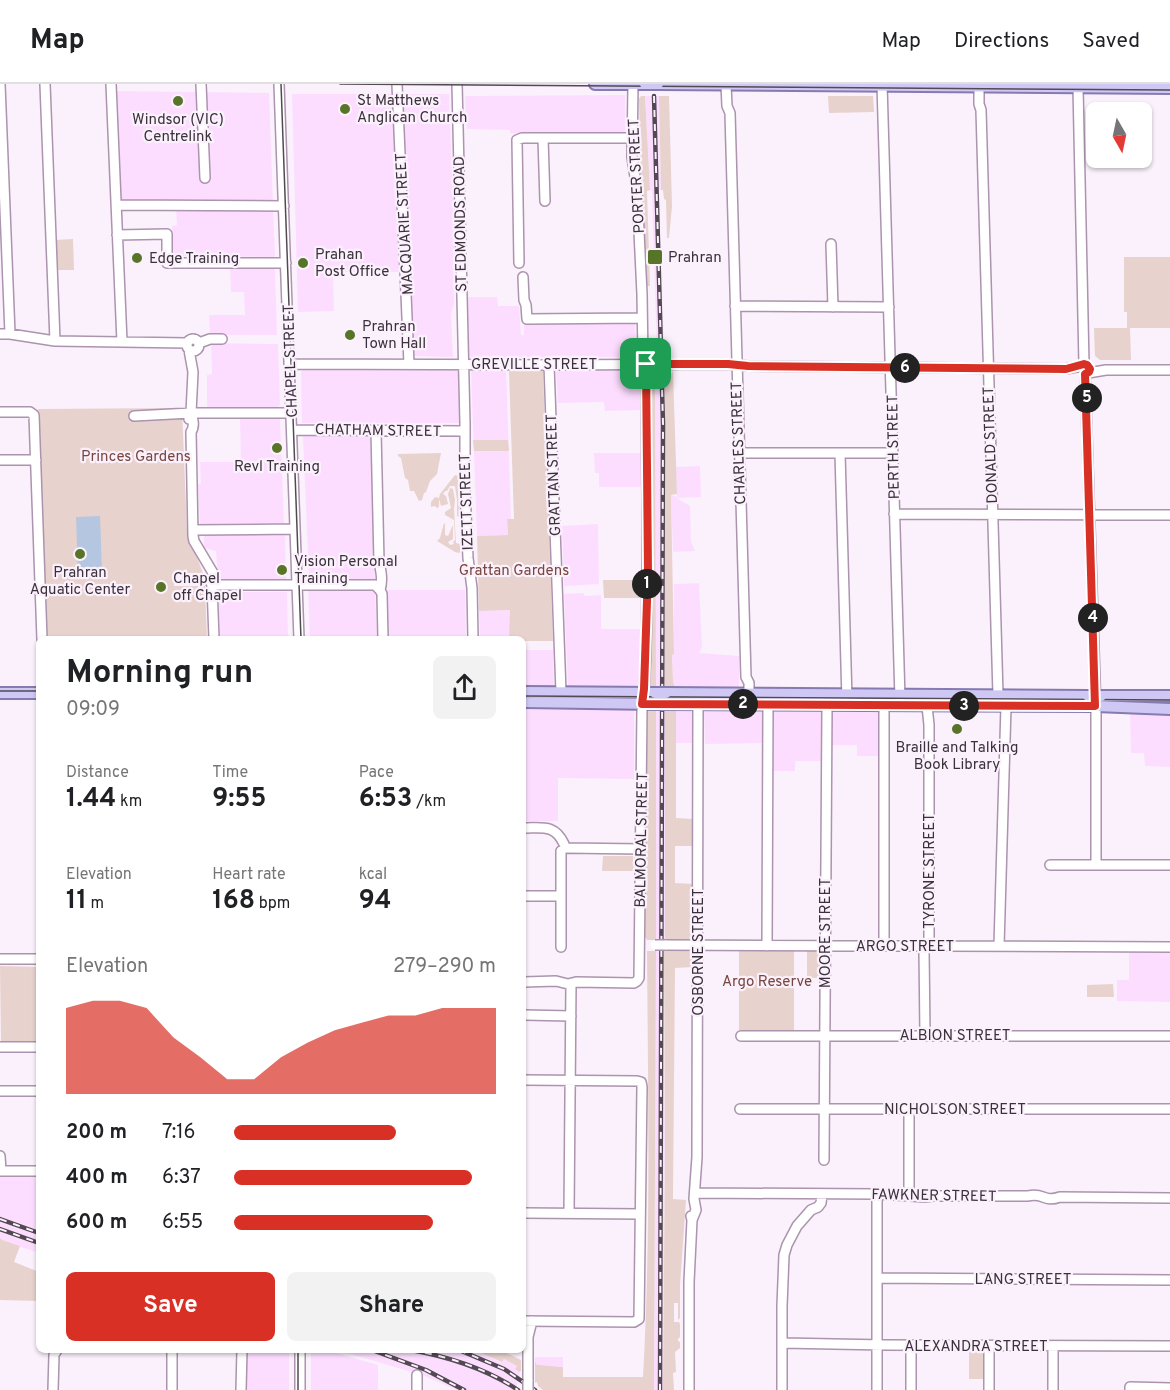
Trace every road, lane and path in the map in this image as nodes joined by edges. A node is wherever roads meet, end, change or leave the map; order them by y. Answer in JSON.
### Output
{"nodes":[{"id":1,"x":0,"y":84,"type":"edge"},
{"id":2,"x":45,"y":84,"type":"edge"},
{"id":3,"x":111,"y":84,"type":"edge"},
{"id":4,"x":201,"y":84,"type":"edge"},
{"id":5,"x":279,"y":84,"type":"edge"},
{"id":6,"x":398,"y":84,"type":"edge"},
{"id":7,"x":457,"y":84,"type":"edge"},
{"id":8,"x":595,"y":84,"type":"edge"},
{"id":9,"x":633,"y":84,"type":"edge"},
{"id":10,"x":645,"y":84,"type":"edge"},
{"id":11,"x":658,"y":84,"type":"edge"},
{"id":12,"x":692,"y":84,"type":"edge"},
{"id":13,"x":733,"y":85,"type":"edge"},
{"id":14,"x":882,"y":85,"type":"edge"},
{"id":15,"x":1030,"y":86,"type":"edge"},
{"id":16,"x":979,"y":87,"type":"junction"},
{"id":17,"x":1078,"y":87,"type":"junction"},
{"id":18,"x":1170,"y":88,"type":"edge"},
{"id":19,"x":543,"y":138,"type":"junction"},
{"id":20,"x":633,"y":138,"type":"junction"},
{"id":21,"x":205,"y":178,"type":"dead end"},
{"id":22,"x":545,"y":201,"type":"dead end"},
{"id":23,"x":116,"y":205,"type":"junction"},
{"id":24,"x":284,"y":206,"type":"junction"},
{"id":25,"x":117,"y":235,"type":"junction"},
{"id":26,"x":831,"y":244,"type":"dead end"},
{"id":27,"x":286,"y":263,"type":"junction"},
{"id":28,"x":519,"y":263,"type":"dead end"},
{"id":29,"x":523,"y":277,"type":"dead end"},
{"id":30,"x":735,"y":306,"type":"junction"},
{"id":31,"x":833,"y":307,"type":"junction"},
{"id":32,"x":889,"y":307,"type":"junction"},
{"id":33,"x":642,"y":318,"type":"junction"},
{"id":34,"x":5,"y":334,"type":"edge"},
{"id":35,"x":222,"y":339,"type":"dead end"},
{"id":36,"x":55,"y":341,"type":"junction"},
{"id":37,"x":122,"y":342,"type":"junction"},
{"id":38,"x":194,"y":346,"type":"junction"},
{"id":39,"x":290,"y":364,"type":"junction"},
{"id":40,"x":409,"y":364,"type":"junction"},
{"id":41,"x":463,"y":364,"type":"junction"},
{"id":42,"x":646,"y":364,"type":"junction"},
{"id":43,"x":549,"y":365,"type":"junction"},
{"id":44,"x":736,"y":365,"type":"junction"},
{"id":45,"x":891,"y":368,"type":"junction"},
{"id":46,"x":988,"y":369,"type":"junction"},
{"id":47,"x":1085,"y":370,"type":"junction"},
{"id":48,"x":1170,"y":370,"type":"edge"},
{"id":49,"x":0,"y":412,"type":"edge"},
{"id":50,"x":191,"y":413,"type":"junction"},
{"id":51,"x":291,"y":413,"type":"junction"},
{"id":52,"x":134,"y":416,"type":"dead end"},
{"id":53,"x":292,"y":430,"type":"junction"},
{"id":54,"x":376,"y":431,"type":"junction"},
{"id":55,"x":465,"y":431,"type":"junction"},
{"id":56,"x":739,"y":453,"type":"junction"},
{"id":57,"x":840,"y":453,"type":"junction"},
{"id":58,"x":892,"y":453,"type":"junction"},
{"id":59,"x":0,"y":460,"type":"edge"},
{"id":60,"x":36,"y":460,"type":"junction"},
{"id":61,"x":894,"y":514,"type":"junction"},
{"id":62,"x":992,"y":514,"type":"junction"},
{"id":63,"x":1090,"y":514,"type":"junction"},
{"id":64,"x":1170,"y":515,"type":"edge"},
{"id":65,"x":296,"y":529,"type":"junction"},
{"id":66,"x":195,"y":530,"type":"junction"},
{"id":67,"x":212,"y":585,"type":"junction"},
{"id":68,"x":297,"y":585,"type":"junction"},
{"id":69,"x":379,"y":589,"type":"junction"},
{"id":70,"x":42,"y":636,"type":"edge"},
{"id":71,"x":214,"y":636,"type":"edge"},
{"id":72,"x":299,"y":636,"type":"edge"},
{"id":73,"x":383,"y":636,"type":"edge"},
{"id":74,"x":473,"y":636,"type":"edge"},
{"id":75,"x":526,"y":692,"type":"edge"},
{"id":76,"x":561,"y":692,"type":"junction"},
{"id":77,"x":0,"y":693,"type":"edge"},
{"id":78,"x":36,"y":693,"type":"edge"},
{"id":79,"x":749,"y":694,"type":"junction"},
{"id":80,"x":998,"y":695,"type":"junction"},
{"id":81,"x":1170,"y":696,"type":"edge"},
{"id":82,"x":847,"y":697,"type":"junction"},
{"id":83,"x":900,"y":697,"type":"junction"},
{"id":84,"x":653,"y":698,"type":"junction"},
{"id":85,"x":1095,"y":700,"type":"junction"},
{"id":86,"x":526,"y":702,"type":"edge"},
{"id":87,"x":698,"y":704,"type":"junction"},
{"id":88,"x":768,"y":704,"type":"junction"},
{"id":89,"x":885,"y":705,"type":"junction"},
{"id":90,"x":827,"y":706,"type":"junction"},
{"id":91,"x":927,"y":706,"type":"junction"},
{"id":92,"x":1006,"y":706,"type":"junction"},
{"id":93,"x":1170,"y":708,"type":"edge"},
{"id":94,"x":526,"y":828,"type":"edge"},
{"id":95,"x":564,"y":848,"type":"junction"},
{"id":96,"x":641,"y":849,"type":"junction"},
{"id":97,"x":1050,"y":865,"type":"dead end"},
{"id":98,"x":1096,"y":865,"type":"junction"},
{"id":99,"x":1170,"y":865,"type":"edge"},
{"id":100,"x":526,"y":896,"type":"edge"},
{"id":101,"x":561,"y":896,"type":"junction"},
{"id":102,"x":639,"y":945,"type":"junction"},
{"id":103,"x":927,"y":945,"type":"junction"},
{"id":104,"x":698,"y":946,"type":"junction"},
{"id":105,"x":767,"y":946,"type":"junction"},
{"id":106,"x":825,"y":946,"type":"junction"},
{"id":107,"x":884,"y":946,"type":"junction"},
{"id":108,"x":999,"y":946,"type":"junction"},
{"id":109,"x":561,"y":947,"type":"dead end"},
{"id":110,"x":1170,"y":947,"type":"edge"},
{"id":111,"x":0,"y":959,"type":"edge"},
{"id":112,"x":36,"y":959,"type":"edge"},
{"id":113,"x":526,"y":982,"type":"edge"},
{"id":114,"x":571,"y":984,"type":"junction"},
{"id":115,"x":526,"y":1015,"type":"edge"},
{"id":116,"x":571,"y":1016,"type":"junction"},
{"id":117,"x":925,"y":1035,"type":"junction"},
{"id":118,"x":1170,"y":1035,"type":"edge"},
{"id":119,"x":741,"y":1036,"type":"dead end"},
{"id":120,"x":824,"y":1036,"type":"junction"},
{"id":121,"x":0,"y":1047,"type":"edge"},
{"id":122,"x":36,"y":1047,"type":"edge"},
{"id":123,"x":526,"y":1080,"type":"edge"},
{"id":124,"x":571,"y":1081,"type":"junction"},
{"id":125,"x":36,"y":1091,"type":"edge"},
{"id":126,"x":2,"y":1093,"type":"edge"},
{"id":127,"x":740,"y":1109,"type":"dead end"},
{"id":128,"x":824,"y":1109,"type":"junction"},
{"id":129,"x":909,"y":1109,"type":"junction"},
{"id":130,"x":1170,"y":1109,"type":"edge"},
{"id":131,"x":0,"y":1156,"type":"edge"},
{"id":132,"x":824,"y":1160,"type":"dead end"},
{"id":133,"x":0,"y":1171,"type":"edge"},
{"id":134,"x":36,"y":1171,"type":"edge"},
{"id":135,"x":817,"y":1194,"type":"junction"},
{"id":136,"x":877,"y":1194,"type":"junction"},
{"id":137,"x":695,"y":1196,"type":"junction"},
{"id":138,"x":909,"y":1196,"type":"junction"},
{"id":139,"x":1170,"y":1198,"type":"edge"},
{"id":140,"x":526,"y":1213,"type":"edge"},
{"id":141,"x":570,"y":1213,"type":"junction"},
{"id":142,"x":640,"y":1214,"type":"junction"},
{"id":143,"x":877,"y":1278,"type":"junction"},
{"id":144,"x":1170,"y":1280,"type":"edge"},
{"id":145,"x":528,"y":1321,"type":"edge"},
{"id":146,"x":783,"y":1343,"type":"junction"},
{"id":147,"x":877,"y":1345,"type":"junction"},
{"id":148,"x":911,"y":1345,"type":"junction"},
{"id":149,"x":989,"y":1346,"type":"junction"},
{"id":150,"x":1053,"y":1346,"type":"junction"},
{"id":151,"x":1170,"y":1346,"type":"edge"},
{"id":152,"x":55,"y":1353,"type":"edge"},
{"id":153,"x":172,"y":1353,"type":"edge"},
{"id":154,"x":242,"y":1353,"type":"edge"},
{"id":155,"x":300,"y":1353,"type":"edge"},
{"id":156,"x":417,"y":1375,"type":"dead end"},
{"id":157,"x":528,"y":1385,"type":"edge"},
{"id":158,"x":1170,"y":1388,"type":"edge"},
{"id":159,"x":53,"y":1390,"type":"edge"},
{"id":160,"x":172,"y":1390,"type":"edge"},
{"id":161,"x":241,"y":1390,"type":"edge"},
{"id":162,"x":300,"y":1390,"type":"edge"},
{"id":163,"x":417,"y":1390,"type":"edge"},
{"id":164,"x":689,"y":1390,"type":"edge"},
{"id":165,"x":782,"y":1390,"type":"edge"},
{"id":166,"x":877,"y":1390,"type":"edge"},
{"id":167,"x":911,"y":1390,"type":"edge"},
{"id":168,"x":989,"y":1390,"type":"edge"},
{"id":169,"x":1053,"y":1390,"type":"edge"},
{"id":170,"x":1130,"y":1390,"type":"edge"}],
"edges":[{"from":1,"to":34,"type":"street"},
{"from":2,"to":36,"type":"street"},
{"from":3,"to":23,"type":"street"},
{"from":4,"to":21,"type":"street"},
{"from":5,"to":24,"type":"street","name":"CHAPEL STREET"},
{"from":6,"to":40,"type":"street","name":"MACQUARIE STREET"},
{"from":7,"to":41,"type":"street","name":"ST EDMONDS ROAD"},
{"from":8,"to":9,"type":"main road"},
{"from":9,"to":10,"type":"main road"},
{"from":9,"to":20,"type":"street","name":"PORTER STREET"},
{"from":10,"to":11,"type":"main road","bridge":true},
{"from":11,"to":12,"type":"main road"},
{"from":12,"to":13,"type":"main road"},
{"from":13,"to":14,"type":"main road"},
{"from":13,"to":30,"type":"street","name":"CHARLES STREET"},
{"from":14,"to":16,"type":"main road"},
{"from":14,"to":32,"type":"street","name":"PERTH STREET"},
{"from":15,"to":16,"type":"main road"},
{"from":15,"to":17,"type":"main road"},
{"from":16,"to":46,"type":"street","name":"DONALD STREET"},
{"from":17,"to":18,"type":"main road"},
{"from":17,"to":47,"type":"street"},
{"from":19,"to":20,"type":"street"},
{"from":19,"to":22,"type":"street"},
{"from":19,"to":28,"type":"street"},
{"from":20,"to":33,"type":"street","name":"PORTER STREET"},
{"from":23,"to":24,"type":"street"},
{"from":23,"to":25,"type":"street"},
{"from":24,"to":27,"type":"street","name":"CHAPEL STREET"},
{"from":25,"to":27,"type":"street"},
{"from":25,"to":37,"type":"street"},
{"from":26,"to":31,"type":"street"},
{"from":27,"to":39,"type":"street","name":"CHAPEL STREET"},
{"from":29,"to":33,"type":"street"},
{"from":30,"to":31,"type":"street"},
{"from":30,"to":44,"type":"street","name":"CHARLES STREET"},
{"from":31,"to":32,"type":"street"},
{"from":32,"to":45,"type":"street","name":"PERTH STREET"},
{"from":33,"to":42,"type":"street","name":"PORTER STREET"},
{"from":34,"to":36,"type":"street"},
{"from":35,"to":38,"type":"street"},
{"from":36,"to":37,"type":"street"},
{"from":37,"to":38,"type":"street"},
{"from":38,"to":50,"type":"street"},
{"from":39,"to":40,"type":"street","name":"GREVILLE STREET"},
{"from":39,"to":51,"type":"street","name":"CHAPEL STREET"},
{"from":40,"to":41,"type":"street","name":"GREVILLE STREET"},
{"from":41,"to":43,"type":"street","name":"GREVILLE STREET"},
{"from":41,"to":55,"type":"street","name":"IZETT STREET"},
{"from":42,"to":43,"type":"street","name":"GREVILLE STREET"},
{"from":42,"to":44,"type":"street","name":"GREVILLE STREET"},
{"from":42,"to":84,"type":"street","name":"PORTER STREET"},
{"from":43,"to":76,"type":"street","name":"GRATTAN STREET"},
{"from":44,"to":45,"type":"street","name":"GREVILLE STREET"},
{"from":44,"to":56,"type":"street","name":"CHARLES STREET"},
{"from":45,"to":46,"type":"street","name":"GREVILLE STREET"},
{"from":45,"to":58,"type":"street","name":"PERTH STREET"},
{"from":46,"to":47,"type":"street","name":"GREVILLE STREET"},
{"from":46,"to":62,"type":"street","name":"DONALD STREET"},
{"from":47,"to":48,"type":"street","name":"GREVILLE STREET"},
{"from":47,"to":63,"type":"street"},
{"from":49,"to":60,"type":"street"},
{"from":50,"to":51,"type":"street"},
{"from":50,"to":52,"type":"street"},
{"from":50,"to":66,"type":"street"},
{"from":51,"to":53,"type":"street","name":"CHAPEL STREET"},
{"from":53,"to":54,"type":"street","name":"CHATHAM STREET"},
{"from":53,"to":65,"type":"street","name":"CHAPEL STREET"},
{"from":54,"to":55,"type":"street","name":"CHATHAM STREET"},
{"from":54,"to":69,"type":"street"},
{"from":55,"to":74,"type":"street","name":"IZETT STREET"},
{"from":56,"to":57,"type":"street"},
{"from":56,"to":79,"type":"street","name":"CHARLES STREET"},
{"from":57,"to":58,"type":"street"},
{"from":57,"to":82,"type":"street"},
{"from":58,"to":61,"type":"street","name":"PERTH STREET"},
{"from":59,"to":60,"type":"street"},
{"from":60,"to":70,"type":"street"},
{"from":61,"to":62,"type":"street"},
{"from":61,"to":83,"type":"street","name":"PERTH STREET"},
{"from":62,"to":63,"type":"street"},
{"from":62,"to":80,"type":"street","name":"DONALD STREET"},
{"from":63,"to":64,"type":"street"},
{"from":63,"to":85,"type":"street"},
{"from":65,"to":66,"type":"street"},
{"from":65,"to":68,"type":"street","name":"CHAPEL STREET"},
{"from":66,"to":67,"type":"street"},
{"from":67,"to":68,"type":"street"},
{"from":67,"to":71,"type":"street"},
{"from":68,"to":69,"type":"street"},
{"from":68,"to":72,"type":"street","name":"CHAPEL STREET"},
{"from":69,"to":73,"type":"street"},
{"from":75,"to":76,"type":"main road"},
{"from":76,"to":84,"type":"main road"},
{"from":77,"to":78,"type":"main road"},
{"from":79,"to":82,"type":"main road"},
{"from":79,"to":84,"type":"main road"},
{"from":80,"to":83,"type":"main road"},
{"from":80,"to":85,"type":"main road"},
{"from":81,"to":85,"type":"main road"},
{"from":82,"to":83,"type":"main road"},
{"from":84,"to":86,"type":"main road"},
{"from":84,"to":87,"type":"main road"},
{"from":84,"to":96,"type":"street","name":"BALMORAL STREET"},
{"from":85,"to":92,"type":"main road"},
{"from":85,"to":93,"type":"main road"},
{"from":85,"to":98,"type":"street"},
{"from":87,"to":88,"type":"main road"},
{"from":87,"to":104,"type":"street","name":"OSBORNE STREET"},
{"from":88,"to":90,"type":"main road"},
{"from":88,"to":105,"type":"street"},
{"from":89,"to":90,"type":"main road"},
{"from":89,"to":91,"type":"main road"},
{"from":89,"to":107,"type":"street"},
{"from":90,"to":106,"type":"street","name":"MOORE STREET"},
{"from":91,"to":92,"type":"main road"},
{"from":91,"to":103,"type":"street","name":"TYRONE STREET"},
{"from":92,"to":108,"type":"street"},
{"from":94,"to":95,"type":"street"},
{"from":95,"to":96,"type":"street"},
{"from":95,"to":101,"type":"street"},
{"from":96,"to":102,"type":"street","name":"BALMORAL STREET"},
{"from":97,"to":98,"type":"street"},
{"from":98,"to":99,"type":"street"},
{"from":100,"to":101,"type":"street"},
{"from":101,"to":109,"type":"street"},
{"from":102,"to":104,"type":"street","name":"ARGO STREET"},
{"from":102,"to":114,"type":"street","name":"BALMORAL STREET"},
{"from":103,"to":107,"type":"street","name":"ARGO STREET"},
{"from":103,"to":108,"type":"street","name":"ARGO STREET"},
{"from":103,"to":117,"type":"street","name":"TYRONE STREET"},
{"from":104,"to":105,"type":"street","name":"ARGO STREET"},
{"from":104,"to":137,"type":"street","name":"OSBORNE STREET"},
{"from":105,"to":106,"type":"street","name":"ARGO STREET"},
{"from":106,"to":107,"type":"street","name":"ARGO STREET"},
{"from":106,"to":120,"type":"street","name":"MOORE STREET"},
{"from":108,"to":110,"type":"street","name":"ARGO STREET"},
{"from":111,"to":112,"type":"street"},
{"from":113,"to":114,"type":"street"},
{"from":114,"to":116,"type":"street"},
{"from":115,"to":116,"type":"street"},
{"from":116,"to":124,"type":"street"},
{"from":117,"to":118,"type":"street","name":"ALBION STREET"},
{"from":117,"to":120,"type":"street","name":"ALBION STREET"},
{"from":119,"to":120,"type":"street","name":"ALBION STREET"},
{"from":120,"to":128,"type":"street","name":"MOORE STREET"},
{"from":121,"to":122,"type":"street"},
{"from":123,"to":124,"type":"street"},
{"from":124,"to":141,"type":"street"},
{"from":124,"to":142,"type":"street"},
{"from":125,"to":126,"type":"street"},
{"from":127,"to":128,"type":"street","name":"NICHOLSON STREET"},
{"from":128,"to":129,"type":"street","name":"NICHOLSON STREET"},
{"from":128,"to":132,"type":"street","name":"MOORE STREET"},
{"from":129,"to":130,"type":"street","name":"NICHOLSON STREET"},
{"from":129,"to":138,"type":"street"},
{"from":131,"to":133,"type":"street"},
{"from":133,"to":134,"type":"street"},
{"from":135,"to":136,"type":"street","name":"FAWKNER STREET"},
{"from":135,"to":137,"type":"street","name":"FAWKNER STREET"},
{"from":135,"to":146,"type":"street"},
{"from":136,"to":138,"type":"street","name":"FAWKNER STREET"},
{"from":136,"to":143,"type":"street"},
{"from":137,"to":164,"type":"street","name":"OSBORNE STREET"},
{"from":138,"to":139,"type":"street","name":"FAWKNER STREET"},
{"from":140,"to":141,"type":"street"},
{"from":141,"to":142,"type":"street"},
{"from":142,"to":145,"type":"street"},
{"from":143,"to":144,"type":"street","name":"LANG STREET"},
{"from":143,"to":147,"type":"street"},
{"from":145,"to":157,"type":"street"},
{"from":146,"to":147,"type":"street","name":"ALEXANDRA STREET"},
{"from":146,"to":165,"type":"street"},
{"from":147,"to":148,"type":"street","name":"ALEXANDRA STREET"},
{"from":147,"to":166,"type":"street"},
{"from":148,"to":149,"type":"street","name":"ALEXANDRA STREET"},
{"from":148,"to":167,"type":"street"},
{"from":149,"to":150,"type":"street","name":"ALEXANDRA STREET"},
{"from":149,"to":168,"type":"street"},
{"from":150,"to":151,"type":"street","name":"ALEXANDRA STREET"},
{"from":150,"to":169,"type":"street"},
{"from":152,"to":159,"type":"street"},
{"from":153,"to":160,"type":"street"},
{"from":154,"to":161,"type":"street"},
{"from":155,"to":162,"type":"street"},
{"from":156,"to":163,"type":"street"},
{"from":158,"to":170,"type":"street"}]}
